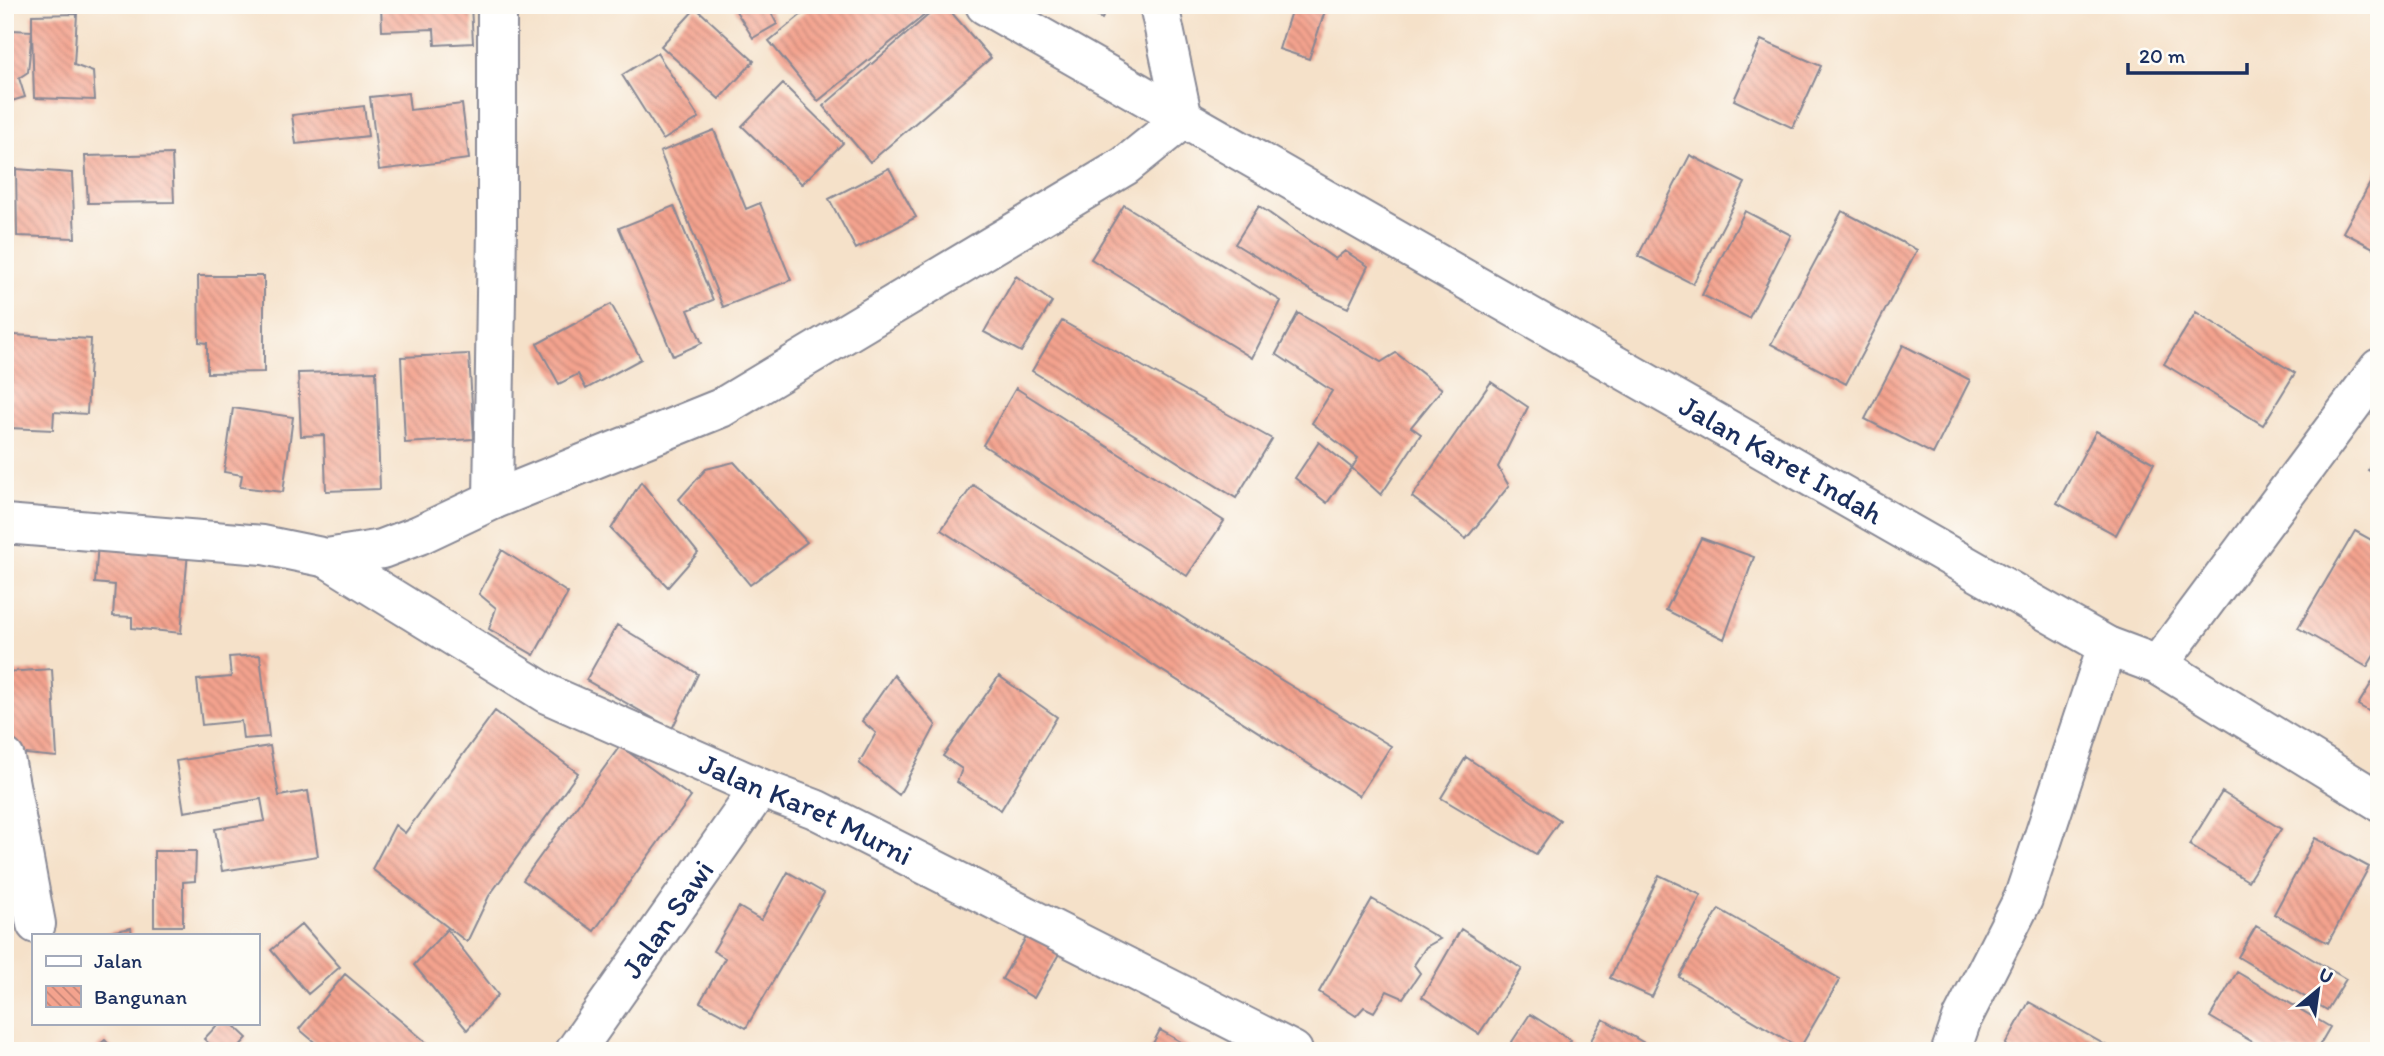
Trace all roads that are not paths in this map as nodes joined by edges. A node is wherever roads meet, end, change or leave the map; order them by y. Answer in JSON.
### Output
{"nodes":[{"id":1,"x":498,"y":5,"type":"edge"},
{"id":2,"x":985,"y":5,"type":"edge"},
{"id":3,"x":1159,"y":5,"type":"edge"},
{"id":4,"x":1183,"y":119,"type":"junction"},
{"id":5,"x":2379,"y":368,"type":"edge"},
{"id":6,"x":493,"y":500,"type":"junction"},
{"id":7,"x":5,"y":524,"type":"edge"},
{"id":8,"x":327,"y":558,"type":"junction"},
{"id":9,"x":2107,"y":646,"type":"junction"},
{"id":10,"x":2158,"y":665,"type":"junction"},
{"id":11,"x":5,"y":758,"type":"edge"},
{"id":12,"x":760,"y":788,"type":"junction"},
{"id":13,"x":2379,"y":801,"type":"edge"},
{"id":14,"x":36,"y":924,"type":"dead end"},
{"id":15,"x":575,"y":1051,"type":"edge"},
{"id":16,"x":1293,"y":1051,"type":"edge"},
{"id":17,"x":1951,"y":1051,"type":"edge"}],
"edges":[{"from":1,"to":6,"type":"street"},
{"from":2,"to":4,"type":"street","name":"Jalan Karet Indah"},
{"from":3,"to":4,"type":"street"},
{"from":4,"to":6,"type":"street"},
{"from":4,"to":9,"type":"street","name":"Jalan Karet Indah"},
{"from":5,"to":10,"type":"street"},
{"from":6,"to":8,"type":"street"},
{"from":7,"to":8,"type":"street"},
{"from":8,"to":12,"type":"street","name":"Jalan Karet Murni"},
{"from":9,"to":10,"type":"street","name":"Jalan Karet Indah"},
{"from":9,"to":17,"type":"street"},
{"from":10,"to":13,"type":"street","name":"Jalan Karet Indah"},
{"from":11,"to":14,"type":"street"},
{"from":12,"to":15,"type":"street","name":"Jalan Sawi"},
{"from":12,"to":16,"type":"street","name":"Jalan Karet Murni"}]}
